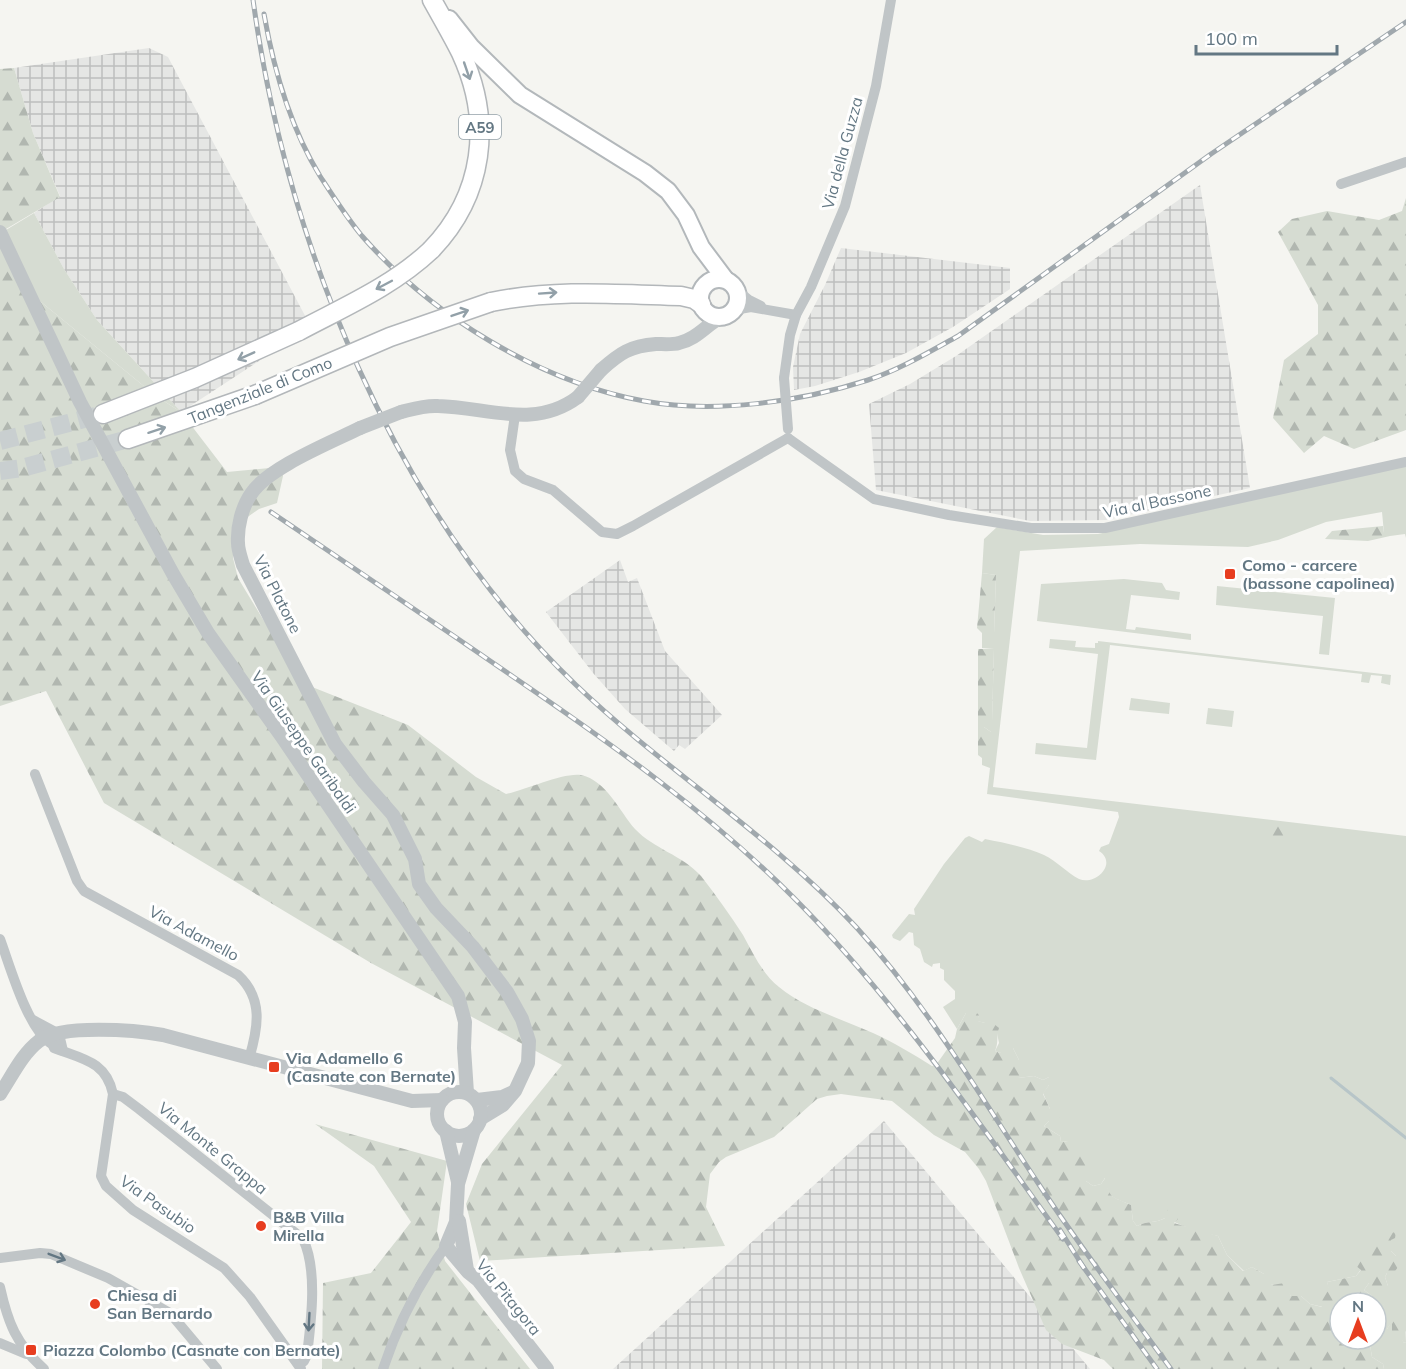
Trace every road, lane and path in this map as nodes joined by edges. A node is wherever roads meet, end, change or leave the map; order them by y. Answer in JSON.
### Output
{"nodes":[{"id":1,"x":433,"y":0,"type":"edge"},
{"id":2,"x":891,"y":0,"type":"edge"},
{"id":3,"x":1406,"y":162,"type":"edge"},
{"id":4,"x":1341,"y":184,"type":"dead end"},
{"id":5,"x":0,"y":232,"type":"edge"},
{"id":6,"x":701,"y":246,"type":"junction"},
{"id":7,"x":731,"y":285,"type":"junction"},
{"id":8,"x":704,"y":286,"type":"junction"},
{"id":9,"x":703,"y":307,"type":"junction"},
{"id":10,"x":767,"y":309,"type":"junction"},
{"id":11,"x":729,"y":313,"type":"junction"},
{"id":12,"x":796,"y":315,"type":"junction"},
{"id":13,"x":695,"y":337,"type":"junction"},
{"id":14,"x":103,"y":414,"type":"tunnel mouth"},
{"id":15,"x":515,"y":415,"type":"junction"},
{"id":16,"x":788,"y":434,"type":"junction"},
{"id":17,"x":128,"y":439,"type":"tunnel mouth"},
{"id":18,"x":1406,"y":462,"type":"edge"},
{"id":19,"x":34,"y":774,"type":"dead end"},
{"id":20,"x":0,"y":939,"type":"edge"},
{"id":21,"x":33,"y":1020,"type":"junction"},
{"id":22,"x":51,"y":1038,"type":"junction"},
{"id":23,"x":249,"y":1059,"type":"junction"},
{"id":24,"x":514,"y":1091,"type":"junction"},
{"id":25,"x":0,"y":1094,"type":"edge"},
{"id":26,"x":112,"y":1094,"type":"junction"},
{"id":27,"x":460,"y":1096,"type":"junction"},
{"id":28,"x":412,"y":1101,"type":"junction"},
{"id":29,"x":442,"y":1125,"type":"junction"},
{"id":30,"x":477,"y":1125,"type":"junction"},
{"id":31,"x":458,"y":1184,"type":"junction"},
{"id":32,"x":457,"y":1208,"type":"junction"},
{"id":33,"x":446,"y":1246,"type":"junction"},
{"id":34,"x":0,"y":1258,"type":"edge"},
{"id":35,"x":468,"y":1272,"type":"junction"},
{"id":36,"x":0,"y":1287,"type":"edge"},
{"id":37,"x":6,"y":1314,"type":"junction"},
{"id":38,"x":1,"y":1329,"type":"edge"},
{"id":39,"x":0,"y":1343,"type":"edge"},
{"id":40,"x":29,"y":1355,"type":"junction"},
{"id":41,"x":300,"y":1367,"type":"edge"},
{"id":42,"x":44,"y":1369,"type":"edge"},
{"id":43,"x":218,"y":1369,"type":"edge"},
{"id":44,"x":383,"y":1369,"type":"edge"},
{"id":45,"x":547,"y":1369,"type":"edge"}],
"edges":[{"from":1,"to":6,"type":"main road"},
{"from":1,"to":14,"type":"highway","number":"A59","one_way":true,"bridge":true},
{"from":2,"to":12,"type":"street","name":"Via della Guzza"},
{"from":3,"to":4,"type":"street"},
{"from":5,"to":27,"type":"street","name":"Via Giuseppe Garibaldi"},
{"from":6,"to":7,"type":"main road"},
{"from":6,"to":8,"type":"main road"},
{"from":7,"to":8,"type":"main road"},
{"from":7,"to":10,"type":"street"},
{"from":7,"to":11,"type":"main road"},
{"from":8,"to":9,"type":"main road"},
{"from":9,"to":11,"type":"main road"},
{"from":9,"to":13,"type":"street"},
{"from":17,"to":9,"type":"highway","name":"Tangenziale di Como","one_way":true,"bridge":true},
{"from":10,"to":11,"type":"street"},
{"from":10,"to":12,"type":"street"},
{"from":11,"to":13,"type":"street","name":"Via Platone"},
{"from":12,"to":16,"type":"street","name":"Via della Guzza","bridge":true},
{"from":13,"to":15,"type":"street","name":"Via Platone","bridge":true},
{"from":15,"to":16,"type":"street"},
{"from":15,"to":24,"type":"street","name":"Via Platone","bridge":true},
{"from":16,"to":18,"type":"street","name":"Via al Bassone"},
{"from":19,"to":23,"type":"street","name":"Via Adamello"},
{"from":20,"to":21,"type":"street"},
{"from":21,"to":22,"type":"street"},
{"from":21,"to":22,"type":"street"},
{"from":22,"to":23,"type":"street"},
{"from":22,"to":25,"type":"street"},
{"from":22,"to":26,"type":"street"},
{"from":23,"to":28,"type":"street"},
{"from":24,"to":27,"type":"street"},
{"from":24,"to":30,"type":"street"},
{"from":26,"to":41,"type":"street","name":"Via Pasubio"},
{"from":26,"to":41,"type":"street","name":"Via Monte Grappa","one_way":true},
{"from":27,"to":28,"type":"street"},
{"from":27,"to":29,"type":"street"},
{"from":27,"to":30,"type":"street"},
{"from":28,"to":29,"type":"street"},
{"from":29,"to":30,"type":"street"},
{"from":29,"to":31,"type":"street"},
{"from":30,"to":31,"type":"street"},
{"from":31,"to":32,"type":"street"},
{"from":32,"to":33,"type":"street"},
{"from":32,"to":35,"type":"street"},
{"from":33,"to":35,"type":"street","name":"Via Pitagora"},
{"from":33,"to":44,"type":"street"},
{"from":34,"to":43,"type":"street","one_way":true},
{"from":35,"to":45,"type":"street","name":"Via Pitagora"},
{"from":36,"to":37,"type":"street"},
{"from":37,"to":38,"type":"street"},
{"from":37,"to":40,"type":"street"},
{"from":39,"to":40,"type":"street"},
{"from":40,"to":42,"type":"street"}]}
